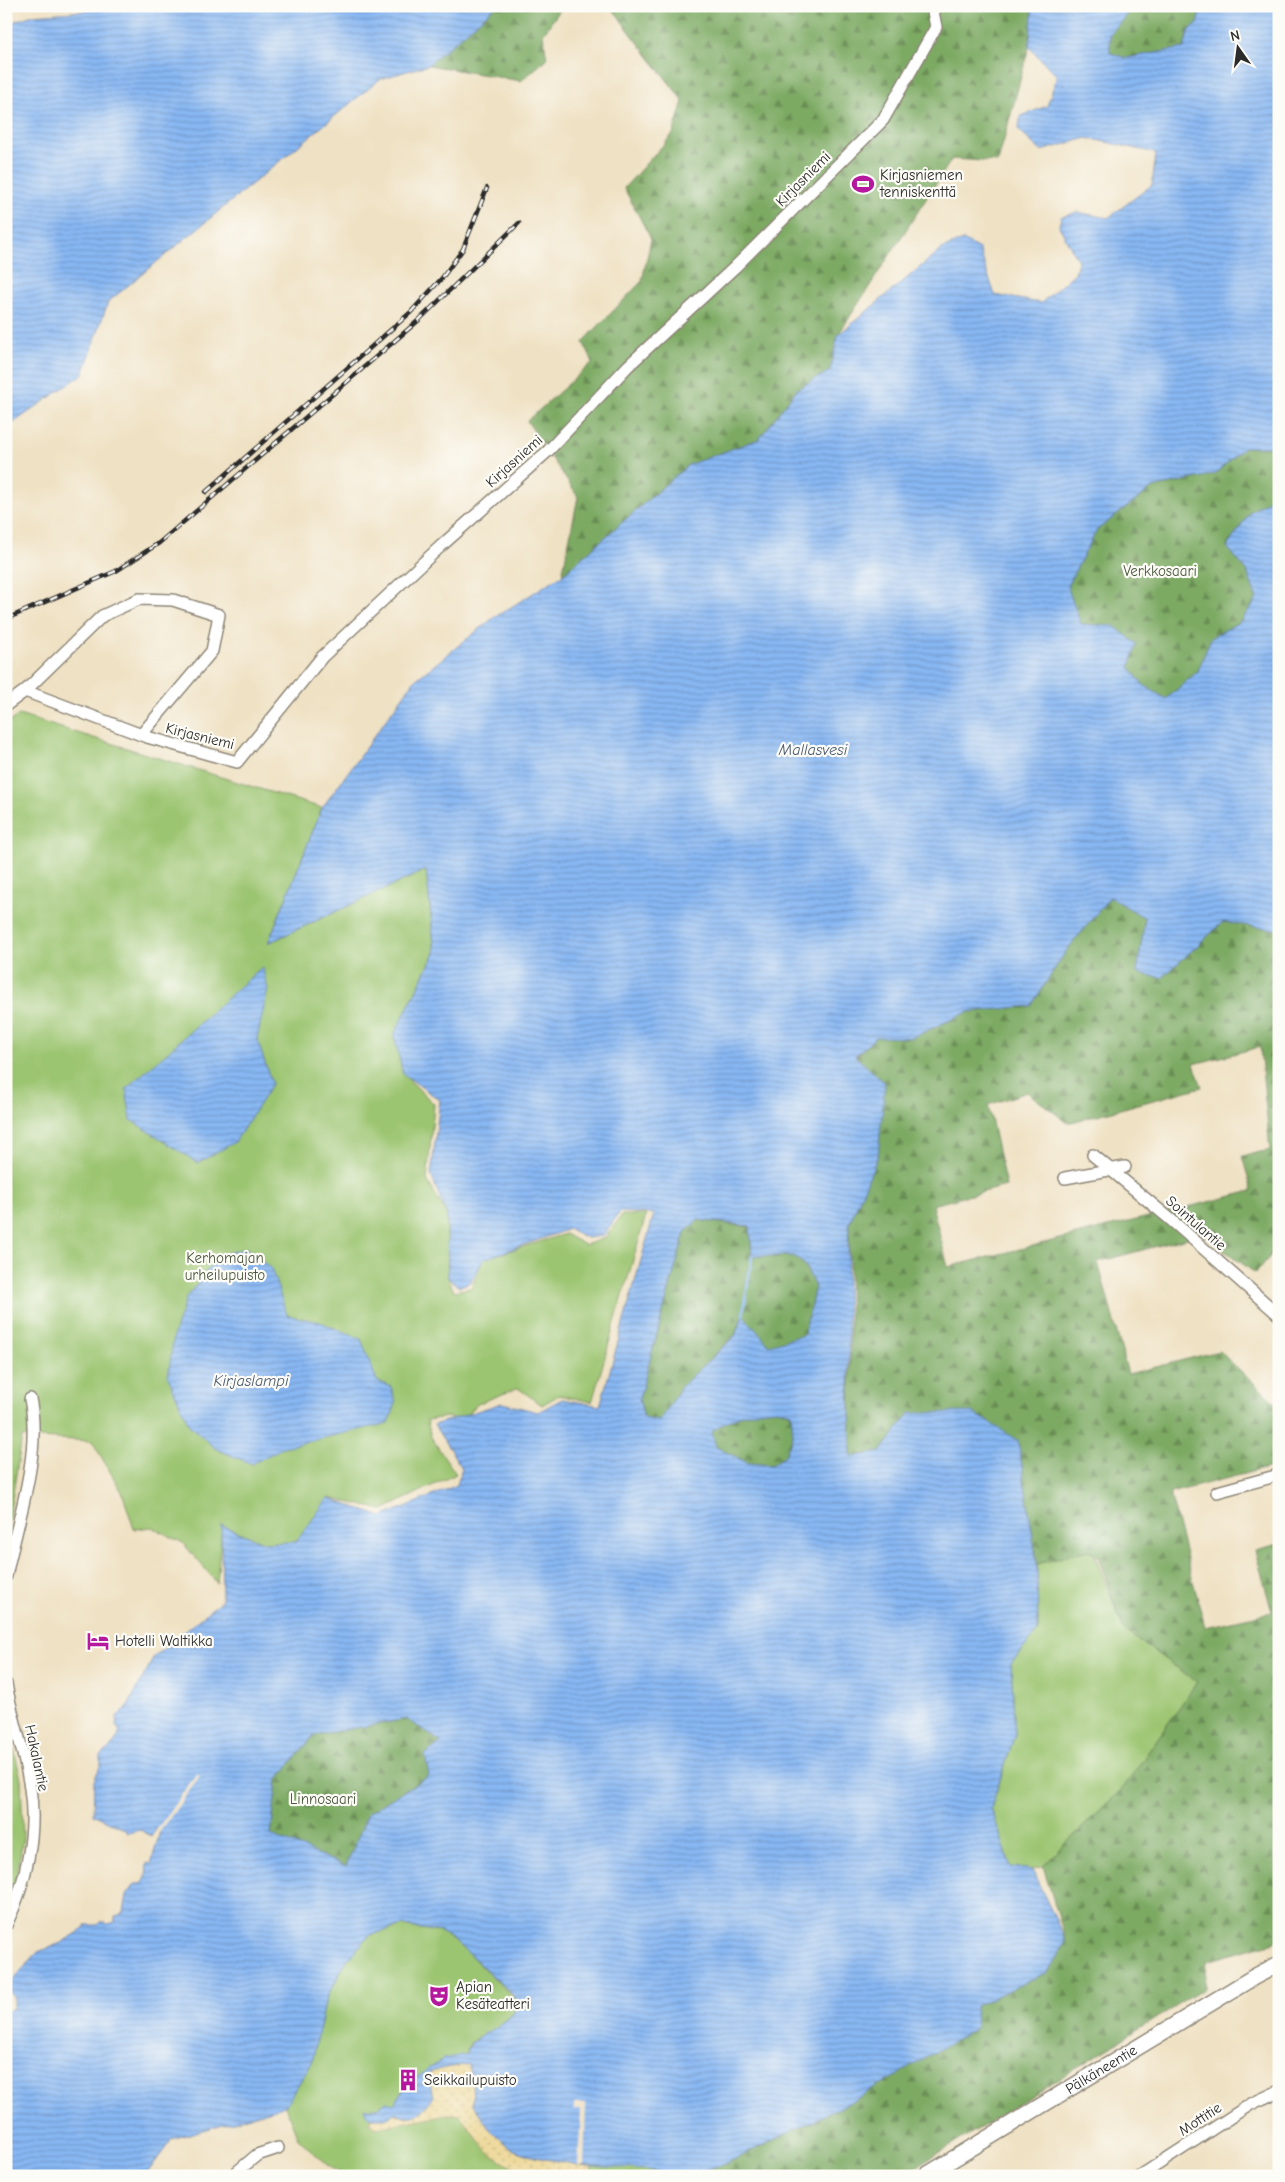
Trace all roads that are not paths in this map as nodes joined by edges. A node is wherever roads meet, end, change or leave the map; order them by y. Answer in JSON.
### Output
{"nodes":[{"id":1,"x":932,"y":6,"type":"edge"},
{"id":2,"x":25,"y":691,"type":"junction"},
{"id":3,"x":6,"y":705,"type":"edge"},
{"id":4,"x":141,"y":735,"type":"junction"},
{"id":5,"x":1093,"y":1155,"type":"dead end"},
{"id":6,"x":1126,"y":1167,"type":"dead end"},
{"id":7,"x":1110,"y":1171,"type":"junction"},
{"id":8,"x":1065,"y":1178,"type":"dead end"},
{"id":9,"x":1279,"y":1315,"type":"edge"},
{"id":10,"x":30,"y":1399,"type":"dead end"},
{"id":11,"x":1279,"y":1475,"type":"edge"},
{"id":12,"x":1217,"y":1492,"type":"dead end"},
{"id":13,"x":6,"y":1576,"type":"edge"},
{"id":14,"x":6,"y":1684,"type":"edge"},
{"id":15,"x":6,"y":1925,"type":"edge"},
{"id":16,"x":1279,"y":1964,"type":"edge"},
{"id":17,"x":1279,"y":2091,"type":"edge"},
{"id":18,"x":278,"y":2148,"type":"dead end"},
{"id":19,"x":232,"y":2176,"type":"edge"},
{"id":20,"x":925,"y":2176,"type":"edge"},
{"id":21,"x":1140,"y":2176,"type":"edge"}],
"edges":[{"from":1,"to":4,"type":"street","name":"Kirjasniemi"},
{"from":2,"to":3,"type":"street"},
{"from":2,"to":4,"type":"street","name":"Kirjasniemi"},
{"from":2,"to":4,"type":"street"},
{"from":5,"to":7,"type":"street","name":"Sointulantie"},
{"from":6,"to":7,"type":"street"},
{"from":7,"to":8,"type":"street"},
{"from":7,"to":9,"type":"street","name":"Sointulantie"},
{"from":10,"to":13,"type":"street"},
{"from":11,"to":12,"type":"street"},
{"from":14,"to":15,"type":"street","name":"Hakalantie"},
{"from":16,"to":20,"type":"main road","name":"Pälkäneentie"},
{"from":17,"to":21,"type":"street","name":"Mottitie"},
{"from":18,"to":19,"type":"street"}]}
